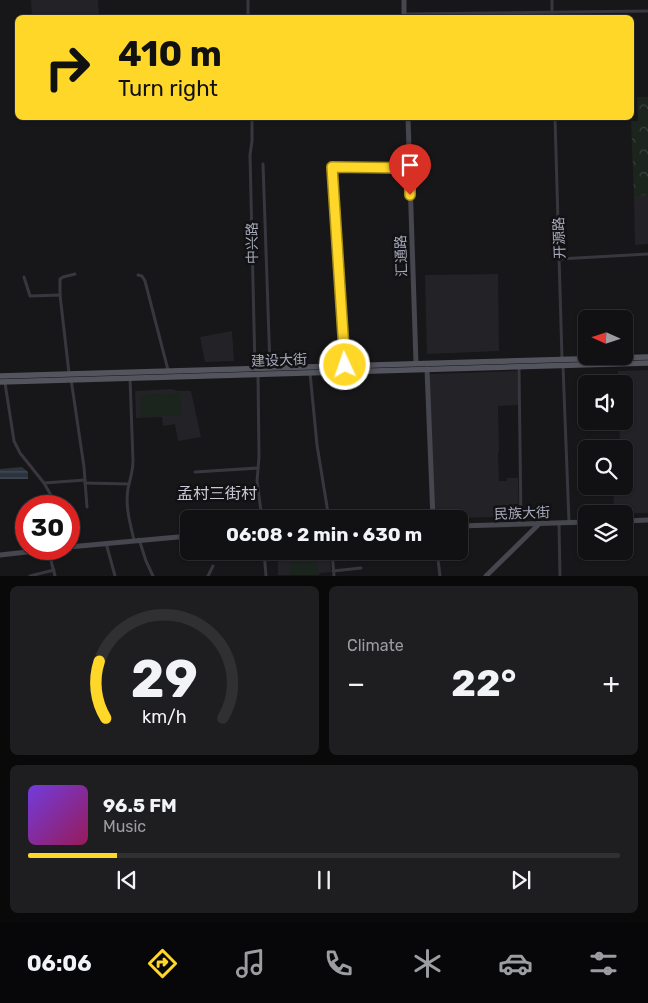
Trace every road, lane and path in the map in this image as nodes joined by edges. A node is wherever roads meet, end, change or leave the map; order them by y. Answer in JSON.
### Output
{"nodes":[{"id":1,"x":248,"y":0,"type":"edge"},
{"id":2,"x":404,"y":0,"type":"edge"},
{"id":3,"x":552,"y":0,"type":"edge"},
{"id":4,"x":648,"y":11,"type":"edge"},
{"id":5,"x":552,"y":13,"type":"junction"},
{"id":6,"x":248,"y":15,"type":"edge"},
{"id":7,"x":404,"y":15,"type":"edge"},
{"id":8,"x":453,"y":15,"type":"edge"},
{"id":9,"x":252,"y":120,"type":"edge"},
{"id":10,"x":408,"y":120,"type":"edge"},
{"id":11,"x":555,"y":120,"type":"edge"},
{"id":12,"x":263,"y":164,"type":"dead end"},
{"id":13,"x":410,"y":168,"type":"junction"},
{"id":14,"x":648,"y":254,"type":"edge"},
{"id":15,"x":560,"y":259,"type":"junction"},
{"id":16,"x":75,"y":274,"type":"dead end"},
{"id":17,"x":138,"y":275,"type":"dead end"},
{"id":18,"x":24,"y":277,"type":"dead end"},
{"id":19,"x":60,"y":295,"type":"junction"},
{"id":20,"x":648,"y":357,"type":"edge"},
{"id":21,"x":563,"y":362,"type":"junction"},
{"id":22,"x":416,"y":363,"type":"junction"},
{"id":23,"x":648,"y":363,"type":"edge"},
{"id":24,"x":345,"y":365,"type":"junction"},
{"id":25,"x":519,"y":366,"type":"junction"},
{"id":26,"x":270,"y":367,"type":"junction"},
{"id":27,"x":427,"y":369,"type":"junction"},
{"id":28,"x":168,"y":370,"type":"junction"},
{"id":29,"x":257,"y":371,"type":"junction"},
{"id":30,"x":310,"y":372,"type":"junction"},
{"id":31,"x":0,"y":376,"type":"edge"},
{"id":32,"x":70,"y":376,"type":"junction"},
{"id":33,"x":130,"y":378,"type":"junction"},
{"id":34,"x":5,"y":382,"type":"edge"},
{"id":35,"x":0,"y":386,"type":"edge"},
{"id":36,"x":258,"y":468,"type":"junction"},
{"id":37,"x":195,"y":472,"type":"dead end"},
{"id":38,"x":85,"y":481,"type":"junction"},
{"id":39,"x":44,"y":483,"type":"junction"},
{"id":40,"x":129,"y":484,"type":"junction"},
{"id":41,"x":51,"y":495,"type":"edge"},
{"id":42,"x":87,"y":507,"type":"dead end"},
{"id":43,"x":261,"y":510,"type":"edge"},
{"id":44,"x":328,"y":510,"type":"edge"},
{"id":45,"x":433,"y":510,"type":"edge"},
{"id":46,"x":648,"y":520,"type":"edge"},
{"id":47,"x":633,"y":521,"type":"edge"},
{"id":48,"x":578,"y":522,"type":"edge"},
{"id":49,"x":559,"y":523,"type":"junction"},
{"id":50,"x":569,"y":523,"type":"junction"},
{"id":51,"x":521,"y":524,"type":"junction"},
{"id":52,"x":539,"y":524,"type":"junction"},
{"id":53,"x":468,"y":526,"type":"edge"},
{"id":54,"x":180,"y":537,"type":"edge"},
{"id":55,"x":136,"y":540,"type":"junction"},
{"id":56,"x":106,"y":543,"type":"junction"},
{"id":57,"x":80,"y":546,"type":"edge"},
{"id":58,"x":15,"y":553,"type":"edge"},
{"id":59,"x":0,"y":555,"type":"edge"},
{"id":60,"x":51,"y":560,"type":"edge"},
{"id":61,"x":265,"y":560,"type":"edge"},
{"id":62,"x":333,"y":560,"type":"edge"},
{"id":63,"x":438,"y":560,"type":"edge"},
{"id":64,"x":213,"y":566,"type":"dead end"},
{"id":65,"x":361,"y":568,"type":"dead end"},
{"id":66,"x":54,"y":570,"type":"junction"},
{"id":67,"x":334,"y":573,"type":"edge"},
{"id":68,"x":30,"y":576,"type":"edge"},
{"id":69,"x":55,"y":576,"type":"edge"},
{"id":70,"x":115,"y":576,"type":"edge"},
{"id":71,"x":153,"y":576,"type":"edge"},
{"id":72,"x":208,"y":576,"type":"edge"},
{"id":73,"x":266,"y":576,"type":"edge"},
{"id":74,"x":440,"y":576,"type":"edge"},
{"id":75,"x":486,"y":576,"type":"edge"},
{"id":76,"x":560,"y":576,"type":"edge"}],
"edges":[{"from":1,"to":6,"type":"street"},
{"from":2,"to":7,"type":"street"},
{"from":3,"to":5,"type":"street"},
{"from":4,"to":5,"type":"street"},
{"from":5,"to":8,"type":"street"},
{"from":9,"to":29,"type":"street","name":"中兴路"},
{"from":10,"to":13,"type":"street","name":"汇通路"},
{"from":11,"to":15,"type":"street","name":"开源路"},
{"from":12,"to":26,"type":"street"},
{"from":13,"to":22,"type":"street","name":"汇通路"},
{"from":13,"to":24,"type":"street"},
{"from":14,"to":15,"type":"street"},
{"from":15,"to":21,"type":"street","name":"开源路"},
{"from":16,"to":19,"type":"street"},
{"from":17,"to":28,"type":"street"},
{"from":18,"to":19,"type":"street"},
{"from":19,"to":32,"type":"street"},
{"from":20,"to":21,"type":"main road","name":"建设大街"},
{"from":21,"to":22,"type":"main road","name":"建设大街"},
{"from":21,"to":23,"type":"main road","name":"建设大街"},
{"from":21,"to":25,"type":"main road","name":"建设大街"},
{"from":21,"to":50,"type":"street","name":"开源路"},
{"from":22,"to":24,"type":"main road","name":"建设大街"},
{"from":24,"to":26,"type":"main road","name":"建设大街"},
{"from":25,"to":27,"type":"main road","name":"建设大街"},
{"from":25,"to":51,"type":"street"},
{"from":26,"to":29,"type":"main road","name":"建设大街"},
{"from":27,"to":30,"type":"main road","name":"建设大街"},
{"from":27,"to":45,"type":"street"},
{"from":28,"to":29,"type":"main road","name":"建设大街"},
{"from":28,"to":32,"type":"main road","name":"建设大街"},
{"from":29,"to":30,"type":"main road","name":"建设大街"},
{"from":29,"to":33,"type":"main road","name":"建设大街"},
{"from":29,"to":36,"type":"street","name":"中兴路"},
{"from":30,"to":44,"type":"street"},
{"from":31,"to":32,"type":"main road","name":"建设大街"},
{"from":32,"to":33,"type":"main road","name":"建设大街"},
{"from":32,"to":34,"type":"main road","name":"建设大街"},
{"from":32,"to":38,"type":"street"},
{"from":33,"to":40,"type":"street"},
{"from":34,"to":35,"type":"street"},
{"from":34,"to":39,"type":"street"},
{"from":36,"to":37,"type":"street"},
{"from":36,"to":43,"type":"street","name":"中兴路"},
{"from":38,"to":39,"type":"street"},
{"from":38,"to":40,"type":"street"},
{"from":38,"to":42,"type":"street"},
{"from":39,"to":41,"type":"street"},
{"from":40,"to":55,"type":"street"},
{"from":46,"to":47,"type":"street"},
{"from":48,"to":50,"type":"street","name":"民族大街"},
{"from":49,"to":50,"type":"street","name":"民族大街"},
{"from":49,"to":52,"type":"street","name":"民族大街"},
{"from":49,"to":76,"type":"street"},
{"from":51,"to":52,"type":"street","name":"民族大街"},
{"from":51,"to":53,"type":"street","name":"民族大街"},
{"from":52,"to":75,"type":"street"},
{"from":54,"to":55,"type":"street"},
{"from":55,"to":56,"type":"street"},
{"from":55,"to":71,"type":"street"},
{"from":56,"to":57,"type":"street"},
{"from":56,"to":70,"type":"street"},
{"from":58,"to":59,"type":"street"},
{"from":60,"to":66,"type":"street"},
{"from":61,"to":73,"type":"street"},
{"from":62,"to":67,"type":"street"},
{"from":63,"to":74,"type":"street"},
{"from":64,"to":72,"type":"street"},
{"from":65,"to":67,"type":"street"},
{"from":66,"to":68,"type":"street"},
{"from":66,"to":69,"type":"street"}]}
